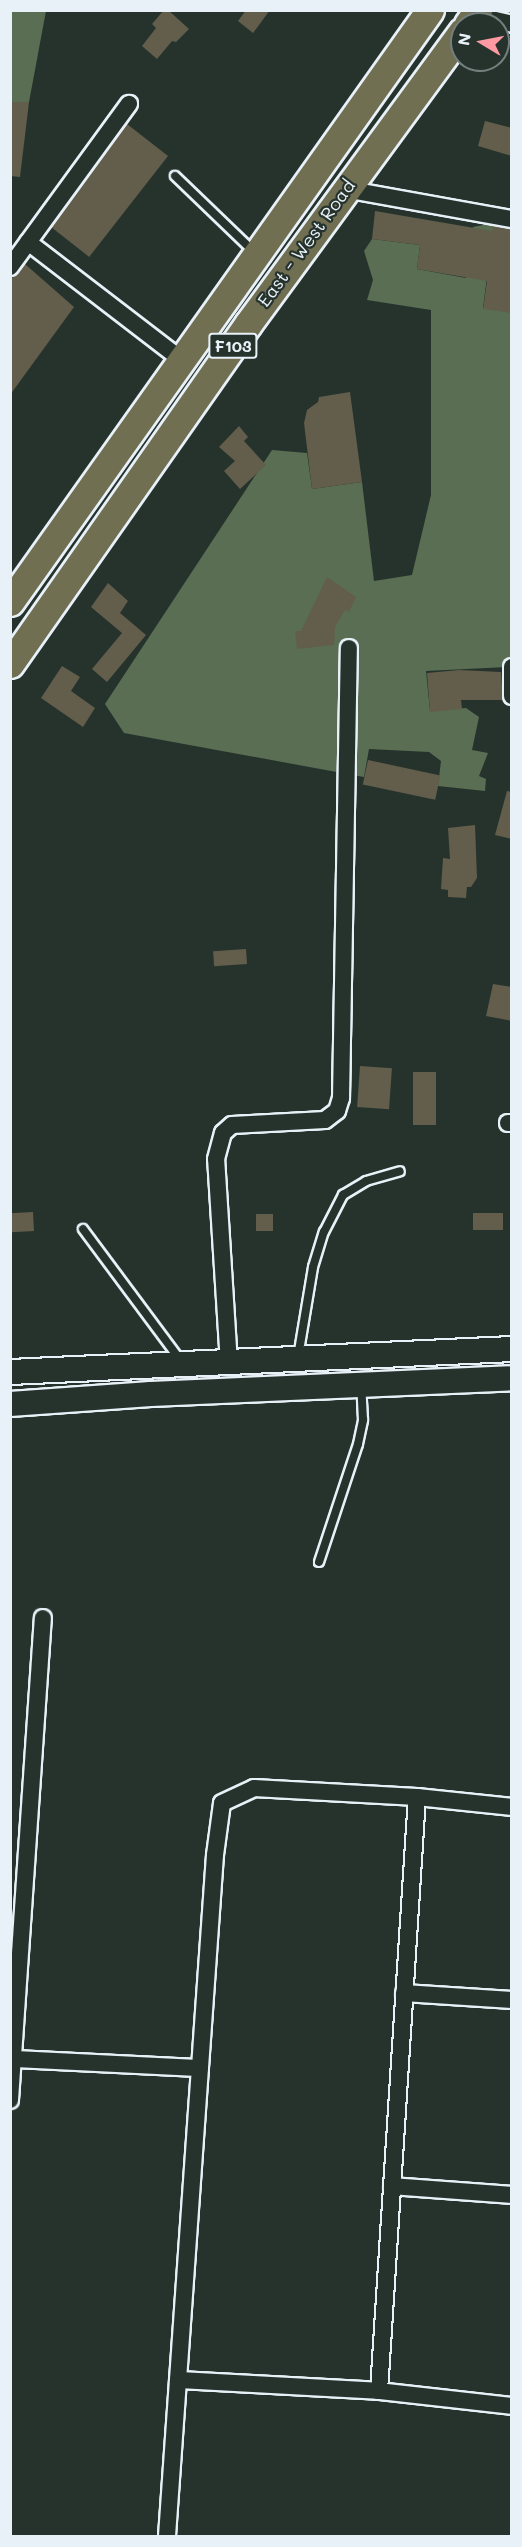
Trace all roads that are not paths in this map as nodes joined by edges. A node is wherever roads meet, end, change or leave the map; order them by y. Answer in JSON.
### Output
{"nodes":[{"id":1,"x":429,"y":10,"type":"edge"},
{"id":2,"x":450,"y":48,"type":"edge"},
{"id":3,"x":129,"y":104,"type":"dead end"},
{"id":4,"x":175,"y":176,"type":"dead end"},
{"id":5,"x":345,"y":189,"type":"junction"},
{"id":6,"x":512,"y":219,"type":"edge"},
{"id":7,"x":28,"y":242,"type":"junction"},
{"id":8,"x":257,"y":255,"type":"junction"},
{"id":9,"x":10,"y":267,"type":"edge"},
{"id":10,"x":182,"y":360,"type":"junction"},
{"id":11,"x":10,"y":602,"type":"edge"},
{"id":12,"x":349,"y":648,"type":"dead end"},
{"id":13,"x":10,"y":664,"type":"edge"},
{"id":14,"x":512,"y":667,"type":"edge"},
{"id":15,"x":512,"y":696,"type":"edge"},
{"id":16,"x":400,"y":1171,"type":"dead end"},
{"id":17,"x":83,"y":1229,"type":"dead end"},
{"id":18,"x":512,"y":1349,"type":"edge"},
{"id":19,"x":298,"y":1360,"type":"junction"},
{"id":20,"x":229,"y":1364,"type":"junction"},
{"id":21,"x":184,"y":1366,"type":"junction"},
{"id":22,"x":10,"y":1372,"type":"edge"},
{"id":23,"x":512,"y":1378,"type":"edge"},
{"id":24,"x":361,"y":1385,"type":"junction"},
{"id":25,"x":10,"y":1404,"type":"edge"},
{"id":26,"x":319,"y":1562,"type":"dead end"},
{"id":27,"x":43,"y":1618,"type":"dead end"},
{"id":28,"x":417,"y":1797,"type":"junction"},
{"id":29,"x":512,"y":1808,"type":"edge"},
{"id":30,"x":404,"y":1993,"type":"junction"},
{"id":31,"x":512,"y":2000,"type":"edge"},
{"id":32,"x":13,"y":2059,"type":"junction"},
{"id":33,"x":200,"y":2068,"type":"junction"},
{"id":34,"x":10,"y":2100,"type":"edge"},
{"id":35,"x":392,"y":2186,"type":"junction"},
{"id":36,"x":512,"y":2195,"type":"edge"},
{"id":37,"x":178,"y":2380,"type":"junction"},
{"id":38,"x":379,"y":2391,"type":"junction"},
{"id":39,"x":512,"y":2406,"type":"edge"},
{"id":40,"x":167,"y":2536,"type":"edge"}],
"edges":[{"from":1,"to":8,"type":"main road","name":"East - West Road","number":"F103"},
{"from":2,"to":5,"type":"main road","name":"East - West Road","number":"F103"},
{"from":3,"to":7,"type":"street"},
{"from":4,"to":8,"type":"lane"},
{"from":5,"to":6,"type":"street"},
{"from":5,"to":13,"type":"main road","name":"East - West Road","number":"F103"},
{"from":7,"to":9,"type":"street"},
{"from":7,"to":10,"type":"street"},
{"from":8,"to":10,"type":"main road","name":"East - West Road","number":"F103"},
{"from":10,"to":11,"type":"main road","name":"East - West Road","number":"F103"},
{"from":12,"to":20,"type":"street"},
{"from":14,"to":15,"type":"street"},
{"from":16,"to":19,"type":"lane"},
{"from":17,"to":21,"type":"lane"},
{"from":18,"to":19,"type":"main road"},
{"from":19,"to":20,"type":"main road"},
{"from":20,"to":21,"type":"main road"},
{"from":21,"to":22,"type":"main road"},
{"from":23,"to":24,"type":"main road"},
{"from":24,"to":25,"type":"main road"},
{"from":24,"to":26,"type":"lane"},
{"from":27,"to":32,"type":"street"},
{"from":28,"to":29,"type":"street"},
{"from":28,"to":30,"type":"street"},
{"from":28,"to":33,"type":"street"},
{"from":30,"to":31,"type":"street"},
{"from":30,"to":35,"type":"street"},
{"from":32,"to":33,"type":"street"},
{"from":32,"to":34,"type":"street"},
{"from":33,"to":37,"type":"street"},
{"from":35,"to":36,"type":"street"},
{"from":35,"to":38,"type":"street"},
{"from":37,"to":38,"type":"street"},
{"from":37,"to":40,"type":"street"},
{"from":38,"to":39,"type":"street"}]}
